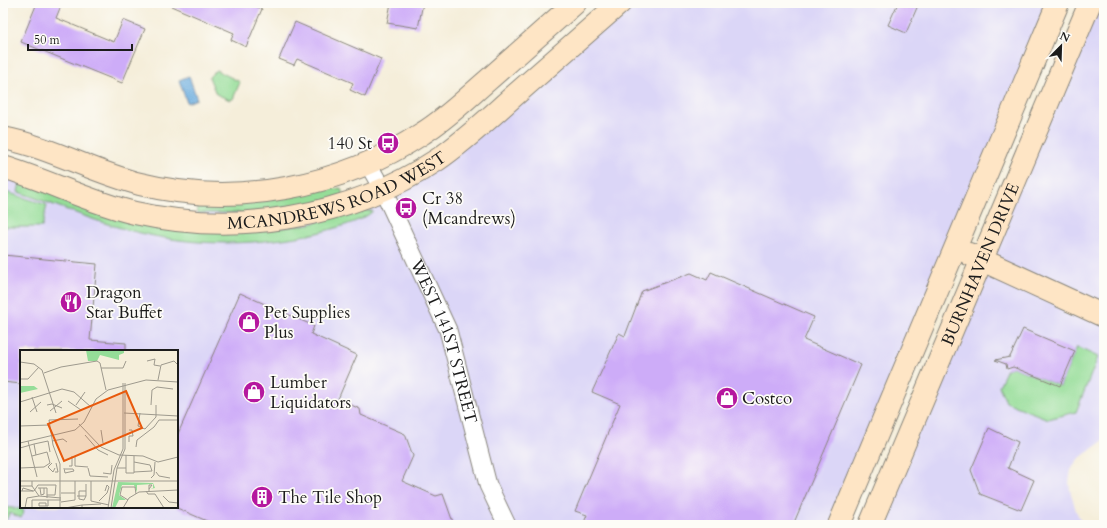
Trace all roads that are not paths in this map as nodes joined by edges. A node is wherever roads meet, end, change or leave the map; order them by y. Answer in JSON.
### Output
{"nodes":[{"id":1,"x":575,"y":3,"type":"edge"},
{"id":2,"x":1058,"y":3,"type":"edge"},
{"id":3,"x":1090,"y":3,"type":"edge"},
{"id":4,"x":610,"y":7,"type":"edge"},
{"id":5,"x":3,"y":138,"type":"edge"},
{"id":6,"x":368,"y":164,"type":"junction"},
{"id":7,"x":3,"y":167,"type":"edge"},
{"id":8,"x":383,"y":190,"type":"junction"},
{"id":9,"x":956,"y":248,"type":"junction"},
{"id":10,"x":981,"y":261,"type":"junction"},
{"id":11,"x":1104,"y":316,"type":"edge"},
{"id":12,"x":507,"y":525,"type":"edge"},
{"id":13,"x":839,"y":525,"type":"edge"},
{"id":14,"x":870,"y":525,"type":"edge"}],
"edges":[{"from":1,"to":6,"type":"main road","name":"MCANDREWS ROAD WEST"},
{"from":2,"to":9,"type":"main road","name":"BURNHAVEN DRIVE"},
{"from":3,"to":10,"type":"main road","name":"BURNHAVEN DRIVE"},
{"from":4,"to":8,"type":"main road","name":"MCANDREWS ROAD WEST"},
{"from":5,"to":6,"type":"main road","name":"MCANDREWS ROAD WEST"},
{"from":6,"to":8,"type":"street","name":"WEST 141ST STREET"},
{"from":7,"to":8,"type":"main road","name":"MCANDREWS ROAD WEST"},
{"from":8,"to":12,"type":"street","name":"WEST 141ST STREET"},
{"from":9,"to":10,"type":"main road"},
{"from":9,"to":13,"type":"main road","name":"BURNHAVEN DRIVE"},
{"from":10,"to":11,"type":"main road"},
{"from":10,"to":14,"type":"main road","name":"BURNHAVEN DRIVE"}]}
